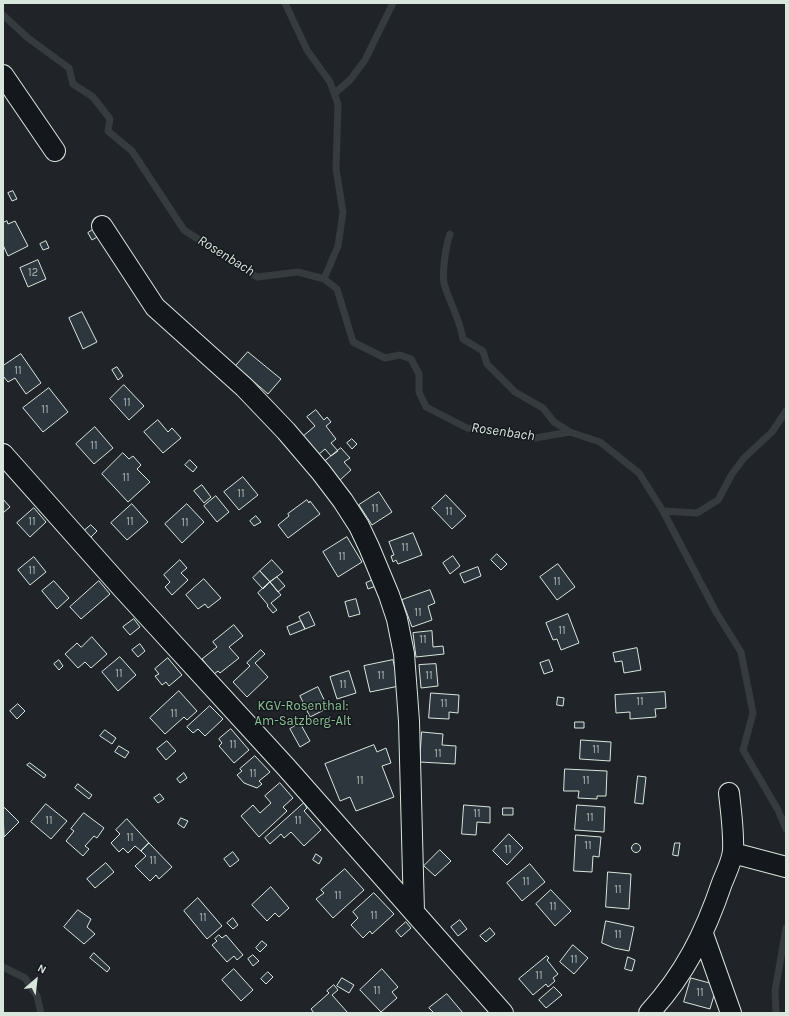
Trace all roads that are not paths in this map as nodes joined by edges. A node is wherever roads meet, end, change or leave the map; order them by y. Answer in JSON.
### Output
{"nodes":[{"id":1,"x":3,"y":75,"type":"edge"},
{"id":2,"x":55,"y":152,"type":"dead end"},
{"id":3,"x":102,"y":226,"type":"dead end"},
{"id":4,"x":3,"y":454,"type":"edge"},
{"id":5,"x":729,"y":793,"type":"dead end"},
{"id":6,"x":741,"y":855,"type":"junction"},
{"id":7,"x":786,"y":867,"type":"edge"},
{"id":8,"x":414,"y":912,"type":"junction"},
{"id":9,"x":703,"y":934,"type":"junction"},
{"id":10,"x":503,"y":1013,"type":"edge"},
{"id":11,"x":649,"y":1013,"type":"edge"},
{"id":12,"x":731,"y":1013,"type":"edge"}],
"edges":[{"from":1,"to":2,"type":"street"},
{"from":3,"to":8,"type":"street"},
{"from":4,"to":8,"type":"street"},
{"from":5,"to":6,"type":"street"},
{"from":6,"to":7,"type":"street"},
{"from":6,"to":9,"type":"street"},
{"from":8,"to":10,"type":"street"},
{"from":9,"to":11,"type":"street"},
{"from":9,"to":12,"type":"street"}]}
